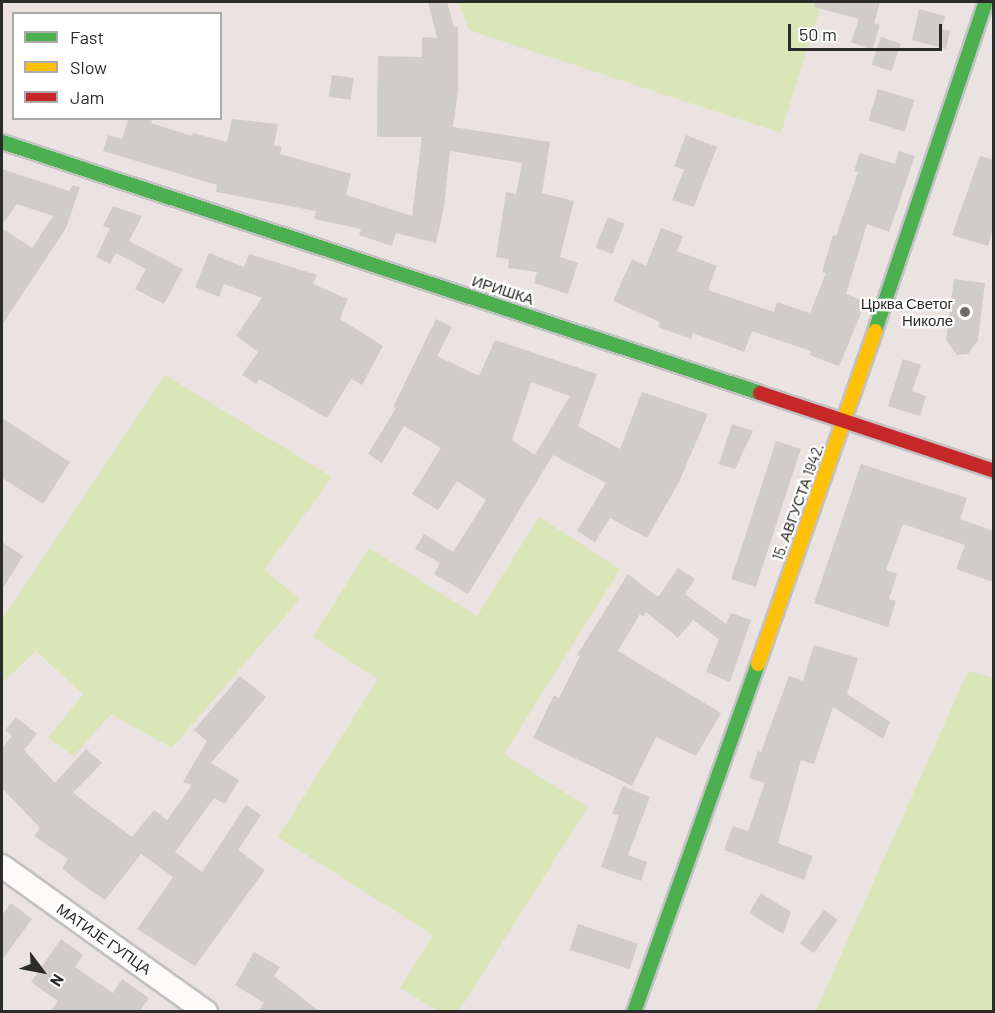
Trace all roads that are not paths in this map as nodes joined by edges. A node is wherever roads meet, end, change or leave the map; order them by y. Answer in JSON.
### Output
{"nodes":[{"id":1,"x":986,"y":2,"type":"edge"},
{"id":2,"x":2,"y":142,"type":"edge"},
{"id":3,"x":844,"y":422,"type":"junction"},
{"id":4,"x":993,"y":471,"type":"edge"},
{"id":5,"x":2,"y":866,"type":"edge"},
{"id":6,"x":206,"y":1011,"type":"edge"},
{"id":7,"x":634,"y":1011,"type":"edge"}],
"edges":[{"from":1,"to":3,"type":"street","name":"15. АВГУСТА 1942."},
{"from":2,"to":3,"type":"street","name":"ИРИШКА"},
{"from":3,"to":4,"type":"street","name":"ИРИШКА"},
{"from":3,"to":7,"type":"street","name":"15. АВГУСТА 1942."},
{"from":5,"to":6,"type":"street","name":"МАТИЈЕ ГУПЦА"}]}
